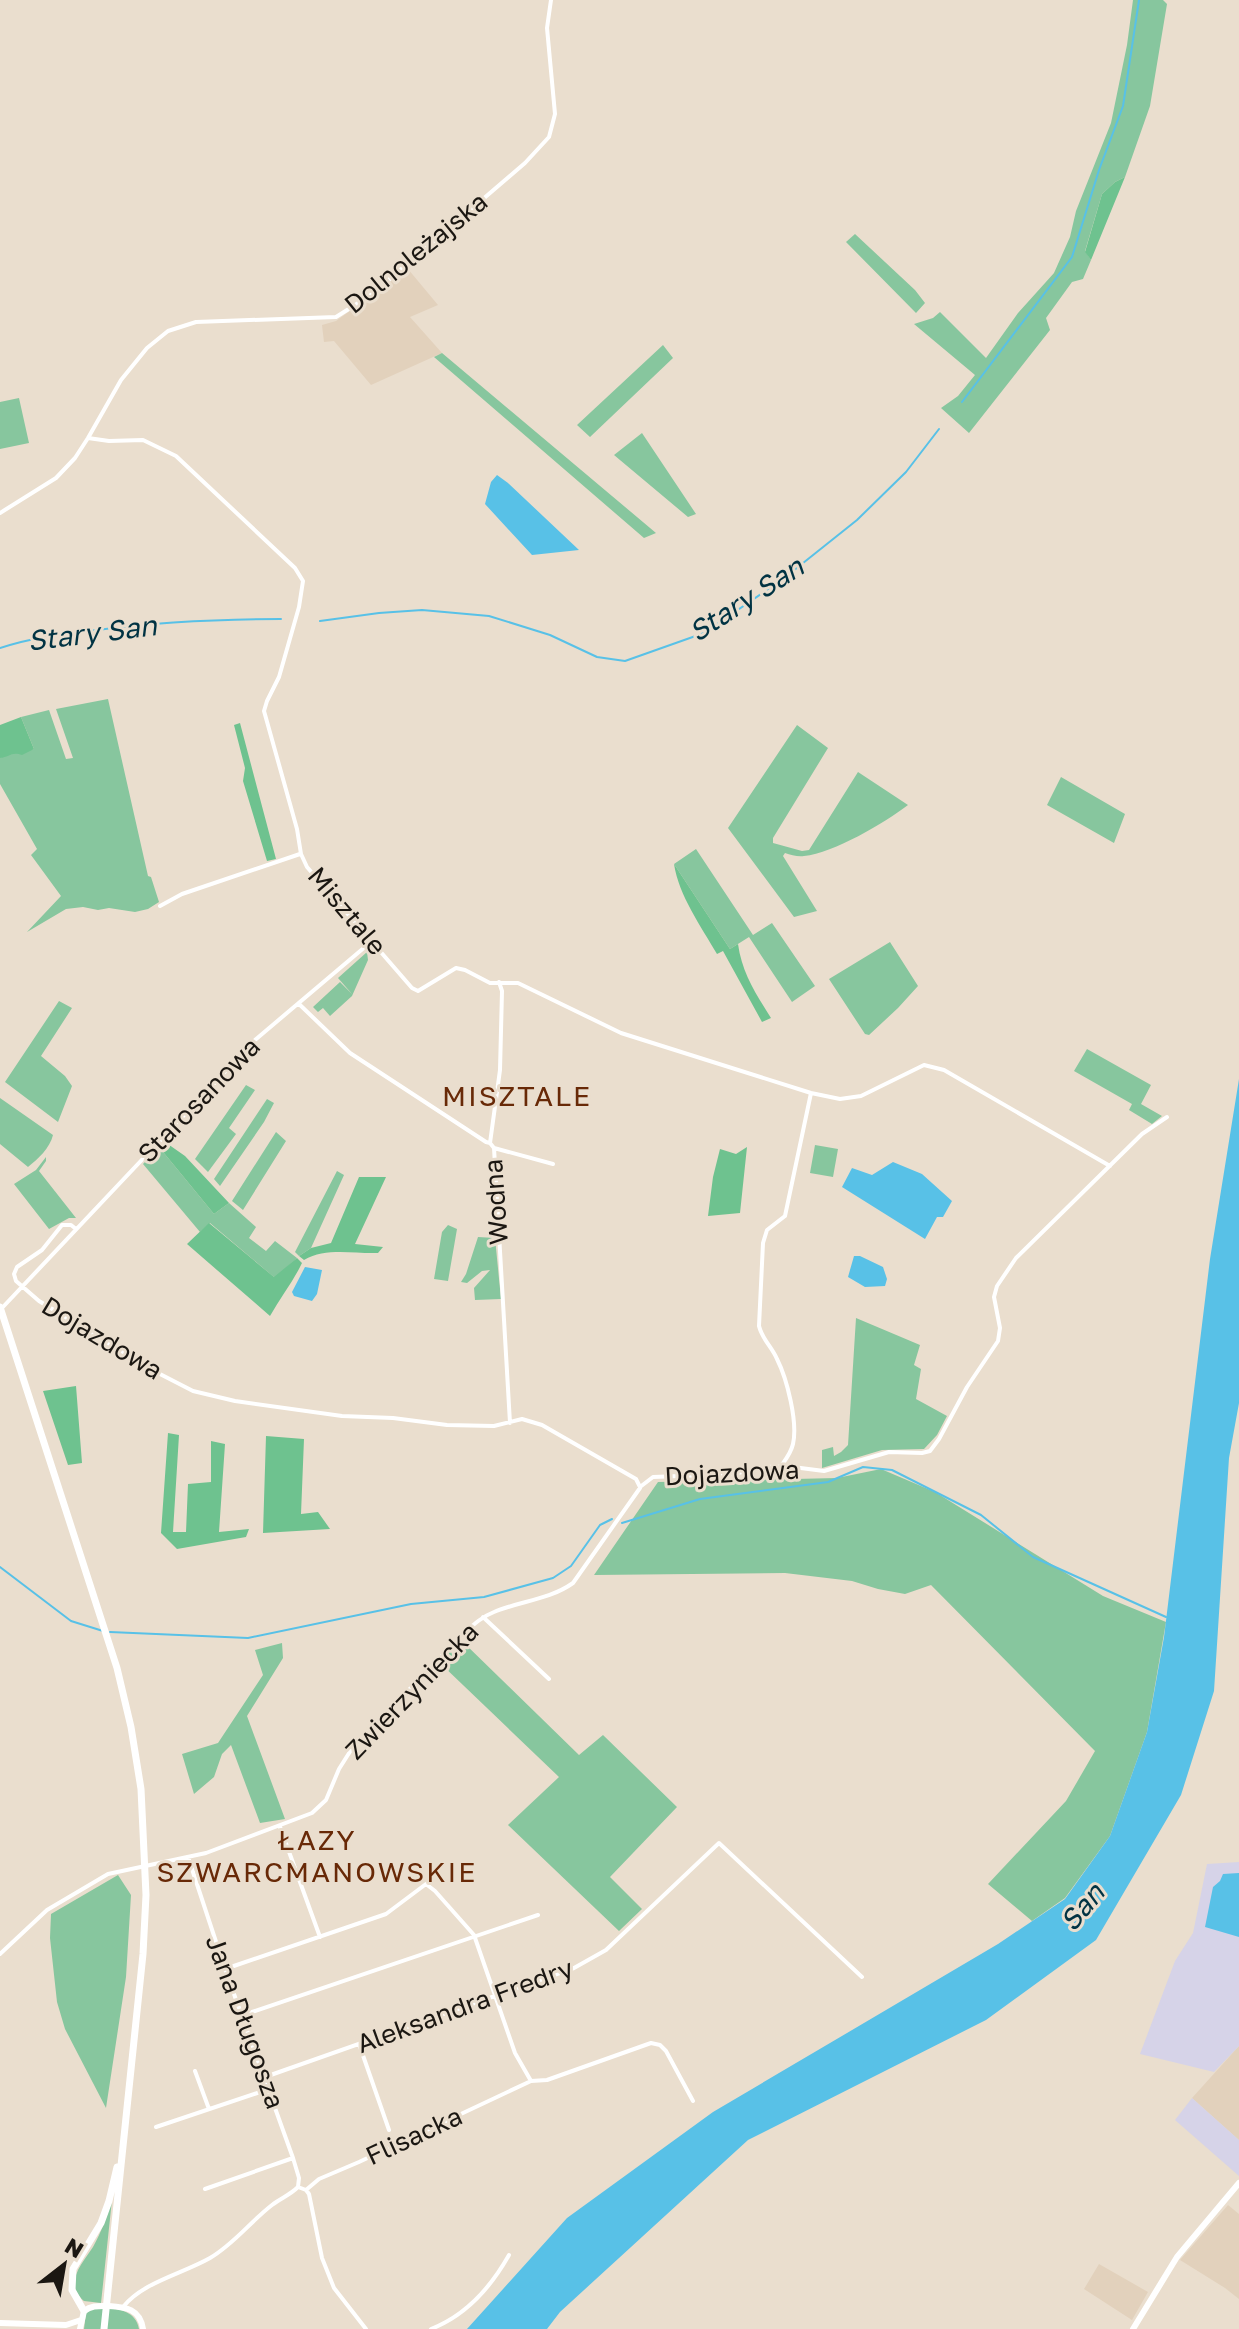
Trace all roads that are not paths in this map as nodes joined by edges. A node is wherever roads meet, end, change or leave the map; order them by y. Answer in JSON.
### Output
{"nodes":[{"id":1,"x":551,"y":0,"type":"edge"},
{"id":2,"x":88,"y":438,"type":"junction"},
{"id":3,"x":0,"y":513,"type":"edge"},
{"id":4,"x":301,"y":854,"type":"junction"},
{"id":5,"x":160,"y":906,"type":"dead end"},
{"id":6,"x":372,"y":941,"type":"junction"},
{"id":7,"x":499,"y":982,"type":"junction"},
{"id":8,"x":299,"y":1004,"type":"junction"},
{"id":9,"x":811,"y":1093,"type":"junction"},
{"id":10,"x":1167,"y":1117,"type":"dead end"},
{"id":11,"x":492,"y":1145,"type":"junction"},
{"id":12,"x":553,"y":1164,"type":"dead end"},
{"id":13,"x":1110,"y":1166,"type":"junction"},
{"id":14,"x":76,"y":1229,"type":"junction"},
{"id":15,"x":0,"y":1308,"type":"edge"},
{"id":16,"x":510,"y":1423,"type":"junction"},
{"id":17,"x":781,"y":1466,"type":"junction"},
{"id":18,"x":653,"y":1477,"type":"junction"},
{"id":19,"x":636,"y":1479,"type":"junction"},
{"id":20,"x":640,"y":1487,"type":"junction"},
{"id":21,"x":483,"y":1617,"type":"junction"},
{"id":22,"x":549,"y":1679,"type":"dead end"},
{"id":23,"x":280,"y":1827,"type":"junction"},
{"id":24,"x":188,"y":1857,"type":"junction"},
{"id":25,"x":538,"y":1915,"type":"dead end"},
{"id":26,"x":474,"y":1935,"type":"junction"},
{"id":27,"x":320,"y":1937,"type":"junction"},
{"id":28,"x":0,"y":1954,"type":"edge"},
{"id":29,"x":225,"y":1969,"type":"junction"},
{"id":30,"x":862,"y":1977,"type":"dead end"},
{"id":31,"x":496,"y":1998,"type":"junction"},
{"id":32,"x":243,"y":2015,"type":"junction"},
{"id":33,"x":359,"y":2044,"type":"junction"},
{"id":34,"x":195,"y":2071,"type":"dead end"},
{"id":35,"x":265,"y":2077,"type":"junction"},
{"id":36,"x":531,"y":2081,"type":"junction"},
{"id":37,"x":269,"y":2089,"type":"junction"},
{"id":38,"x":693,"y":2101,"type":"dead end"},
{"id":39,"x":209,"y":2109,"type":"junction"},
{"id":40,"x":126,"y":2125,"type":"junction"},
{"id":41,"x":156,"y":2127,"type":"dead end"},
{"id":42,"x":389,"y":2130,"type":"dead end"},
{"id":43,"x":293,"y":2158,"type":"junction"},
{"id":44,"x":1239,"y":2183,"type":"edge"},
{"id":45,"x":298,"y":2187,"type":"junction"},
{"id":46,"x":205,"y":2189,"type":"dead end"},
{"id":47,"x":306,"y":2190,"type":"junction"},
{"id":48,"x":509,"y":2255,"type":"dead end"},
{"id":49,"x":132,"y":2295,"type":"junction"},
{"id":50,"x":123,"y":2307,"type":"junction"},
{"id":51,"x":133,"y":2310,"type":"junction"},
{"id":52,"x":84,"y":2311,"type":"junction"},
{"id":53,"x":81,"y":2320,"type":"junction"},
{"id":54,"x":0,"y":2323,"type":"edge"},
{"id":55,"x":66,"y":2325,"type":"junction"},
{"id":56,"x":73,"y":2329,"type":"edge"},
{"id":57,"x":80,"y":2329,"type":"edge"},
{"id":58,"x":104,"y":2329,"type":"edge"},
{"id":59,"x":143,"y":2329,"type":"edge"},
{"id":60,"x":366,"y":2329,"type":"edge"},
{"id":61,"x":431,"y":2329,"type":"edge"},
{"id":62,"x":1133,"y":2329,"type":"edge"}],
"edges":[{"from":1,"to":2,"type":"street","name":"Dolnoleżajska"},
{"from":2,"to":3,"type":"street","name":"Dolnoleżajska"},
{"from":2,"to":4,"type":"street","name":"Misztale"},
{"from":4,"to":5,"type":"street"},
{"from":4,"to":6,"type":"street","name":"Misztale"},
{"from":6,"to":7,"type":"street","name":"Misztale"},
{"from":6,"to":8,"type":"street","name":"Starosanowa"},
{"from":7,"to":9,"type":"street","name":"Misztale"},
{"from":7,"to":11,"type":"street","name":"Wodna"},
{"from":8,"to":11,"type":"street"},
{"from":8,"to":14,"type":"street","name":"Starosanowa"},
{"from":9,"to":13,"type":"street","name":"Misztale"},
{"from":9,"to":17,"type":"street"},
{"from":10,"to":13,"type":"street","name":"Dojazdowa"},
{"from":11,"to":12,"type":"street"},
{"from":11,"to":16,"type":"street","name":"Wodna"},
{"from":13,"to":17,"type":"street","name":"Dojazdowa"},
{"from":14,"to":15,"type":"street","name":"Starosanowa"},
{"from":14,"to":16,"type":"street","name":"Dojazdowa"},
{"from":15,"to":40,"type":"main road"},
{"from":16,"to":19,"type":"street","name":"Dojazdowa"},
{"from":17,"to":18,"type":"street","name":"Dojazdowa"},
{"from":18,"to":19,"type":"street"},
{"from":18,"to":20,"type":"street","name":"Dojazdowa"},
{"from":19,"to":20,"type":"street","name":"Dojazdowa"},
{"from":20,"to":21,"type":"street","name":"Zwierzyniecka"},
{"from":21,"to":22,"type":"street"},
{"from":21,"to":23,"type":"street","name":"Zwierzyniecka"},
{"from":23,"to":24,"type":"street","name":"Zwierzyniecka"},
{"from":23,"to":27,"type":"street"},
{"from":24,"to":28,"type":"street","name":"Zwierzyniecka"},
{"from":24,"to":29,"type":"street","name":"Jana Długosza"},
{"from":25,"to":26,"type":"street"},
{"from":26,"to":27,"type":"street"},
{"from":26,"to":31,"type":"street"},
{"from":26,"to":32,"type":"street"},
{"from":27,"to":29,"type":"street"},
{"from":29,"to":32,"type":"street","name":"Jana Długosza"},
{"from":30,"to":31,"type":"street","name":"Aleksandra Fredry"},
{"from":31,"to":33,"type":"street","name":"Aleksandra Fredry"},
{"from":31,"to":36,"type":"street"},
{"from":32,"to":35,"type":"street","name":"Jana Długosza"},
{"from":33,"to":35,"type":"street","name":"Aleksandra Fredry"},
{"from":33,"to":42,"type":"street"},
{"from":34,"to":39,"type":"street"},
{"from":35,"to":37,"type":"street","name":"Jana Długosza"},
{"from":36,"to":38,"type":"street","name":"Flisacka"},
{"from":36,"to":47,"type":"street","name":"Flisacka"},
{"from":37,"to":39,"type":"street"},
{"from":37,"to":43,"type":"street","name":"Jana Długosza"},
{"from":39,"to":41,"type":"street"},
{"from":40,"to":52,"type":"main road"},
{"from":40,"to":58,"type":"main road"},
{"from":43,"to":45,"type":"street","name":"Jana Długosza"},
{"from":43,"to":46,"type":"street"},
{"from":44,"to":62,"type":"main road"},
{"from":45,"to":47,"type":"street"},
{"from":45,"to":49,"type":"street"},
{"from":47,"to":60,"type":"street"},
{"from":48,"to":61,"type":"street"},
{"from":49,"to":50,"type":"street"},
{"from":49,"to":51,"type":"street"},
{"from":50,"to":51,"type":"main road"},
{"from":50,"to":52,"type":"main road"},
{"from":51,"to":59,"type":"main road"},
{"from":52,"to":53,"type":"main road"},
{"from":53,"to":55,"type":"main road"},
{"from":53,"to":57,"type":"main road"},
{"from":54,"to":55,"type":"main road"},
{"from":55,"to":56,"type":"main road"}]}
